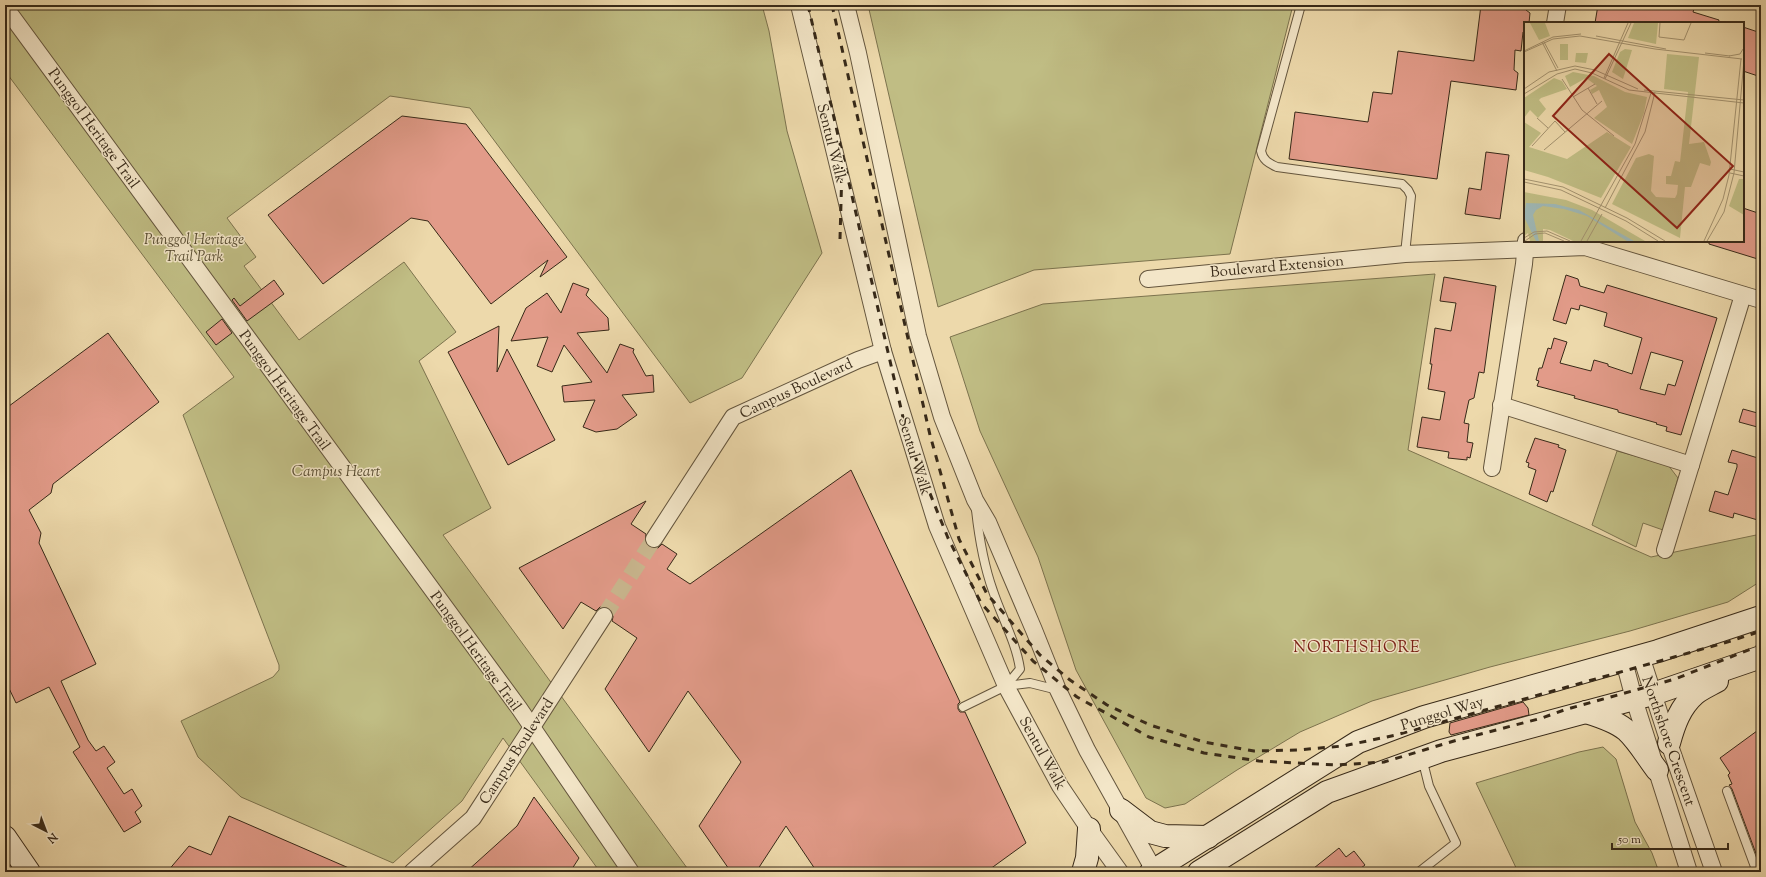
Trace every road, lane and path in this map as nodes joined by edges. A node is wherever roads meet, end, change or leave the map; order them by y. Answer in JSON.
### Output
{"nodes":[{"id":1,"x":799,"y":5,"type":"edge"},
{"id":2,"x":846,"y":5,"type":"edge"},
{"id":3,"x":1301,"y":5,"type":"edge"},
{"id":4,"x":1558,"y":5,"type":"edge"},
{"id":5,"x":5,"y":7,"type":"edge"},
{"id":6,"x":1555,"y":22,"type":"edge"},
{"id":7,"x":1526,"y":245,"type":"edge"},
{"id":8,"x":1405,"y":254,"type":"junction"},
{"id":9,"x":1148,"y":279,"type":"dead end"},
{"id":10,"x":1743,"y":295,"type":"junction"},
{"id":11,"x":1761,"y":300,"type":"edge"},
{"id":12,"x":883,"y":351,"type":"junction"},
{"id":13,"x":1501,"y":405,"type":"junction"},
{"id":14,"x":1691,"y":465,"type":"junction"},
{"id":15,"x":1492,"y":468,"type":"dead end"},
{"id":16,"x":975,"y":500,"type":"junction"},
{"id":17,"x":654,"y":539,"type":"tunnel mouth"},
{"id":18,"x":1665,"y":550,"type":"dead end"},
{"id":19,"x":604,"y":616,"type":"tunnel mouth"},
{"id":20,"x":1761,"y":617,"type":"edge"},
{"id":21,"x":1632,"y":658,"type":"junction"},
{"id":22,"x":1760,"y":658,"type":"edge"},
{"id":23,"x":1006,"y":686,"type":"junction"},
{"id":24,"x":1058,"y":690,"type":"junction"},
{"id":25,"x":1643,"y":696,"type":"junction"},
{"id":26,"x":963,"y":707,"type":"dead end"},
{"id":27,"x":1586,"y":712,"type":"junction"},
{"id":28,"x":1669,"y":743,"type":"junction"},
{"id":29,"x":1422,"y":757,"type":"junction"},
{"id":30,"x":1657,"y":770,"type":"junction"},
{"id":31,"x":1727,"y":791,"type":"dead end"},
{"id":32,"x":1121,"y":810,"type":"junction"},
{"id":33,"x":1088,"y":829,"type":"junction"},
{"id":34,"x":5,"y":837,"type":"edge"},
{"id":35,"x":1208,"y":837,"type":"junction"},
{"id":36,"x":1153,"y":871,"type":"edge"},
{"id":37,"x":29,"y":872,"type":"edge"},
{"id":38,"x":412,"y":872,"type":"edge"},
{"id":39,"x":631,"y":872,"type":"edge"},
{"id":40,"x":1083,"y":872,"type":"edge"},
{"id":41,"x":1120,"y":872,"type":"edge"},
{"id":42,"x":1199,"y":872,"type":"edge"},
{"id":43,"x":1420,"y":872,"type":"edge"},
{"id":44,"x":1689,"y":872,"type":"edge"},
{"id":45,"x":1714,"y":872,"type":"edge"},
{"id":46,"x":1757,"y":872,"type":"edge"}],
"edges":[{"from":1,"to":12,"type":"street","name":"Sentul Walk"},
{"from":2,"to":16,"type":"street"},
{"from":3,"to":8,"type":"lane"},
{"from":4,"to":6,"type":"street"},
{"from":5,"to":39,"type":"street","name":"Punggol Heritage Trail"},
{"from":7,"to":8,"type":"street","name":"Boulevard Extension"},
{"from":7,"to":10,"type":"street","name":"Boulevard Extension"},
{"from":7,"to":13,"type":"street"},
{"from":8,"to":9,"type":"street","name":"Boulevard Extension"},
{"from":10,"to":11,"type":"street","name":"Boulevard Extension"},
{"from":10,"to":14,"type":"street"},
{"from":12,"to":17,"type":"street","name":"Campus Boulevard"},
{"from":12,"to":23,"type":"street","name":"Sentul Walk"},
{"from":13,"to":14,"type":"street"},
{"from":13,"to":15,"type":"street"},
{"from":14,"to":18,"type":"street"},
{"from":16,"to":23,"type":"lane"},
{"from":16,"to":24,"type":"street"},
{"from":19,"to":38,"type":"street","name":"Campus Boulevard"},
{"from":20,"to":21,"type":"main road","name":"Punggol Way"},
{"from":21,"to":25,"type":"street","name":"Northshore Crescent"},
{"from":21,"to":35,"type":"main road","name":"Punggol Way"},
{"from":22,"to":25,"type":"main road"},
{"from":22,"to":28,"type":"main road"},
{"from":23,"to":24,"type":"lane"},
{"from":23,"to":26,"type":"lane"},
{"from":23,"to":33,"type":"street","name":"Sentul Walk"},
{"from":24,"to":32,"type":"street"},
{"from":25,"to":27,"type":"main road"},
{"from":25,"to":28,"type":"street","name":"Northshore Crescent"},
{"from":25,"to":30,"type":"street","name":"Northshore Crescent"},
{"from":27,"to":29,"type":"main road"},
{"from":27,"to":30,"type":"main road"},
{"from":28,"to":45,"type":"street","name":"Northshore Crescent"},
{"from":29,"to":42,"type":"main road"},
{"from":29,"to":43,"type":"lane"},
{"from":30,"to":44,"type":"street","name":"Northshore Crescent"},
{"from":31,"to":46,"type":"lane"},
{"from":32,"to":35,"type":"main road"},
{"from":32,"to":36,"type":"street"},
{"from":33,"to":40,"type":"main road"},
{"from":33,"to":41,"type":"street","name":"Sentul Walk"},
{"from":34,"to":37,"type":"main road"},
{"from":35,"to":36,"type":"main road","name":"Punggol Way"}]}
